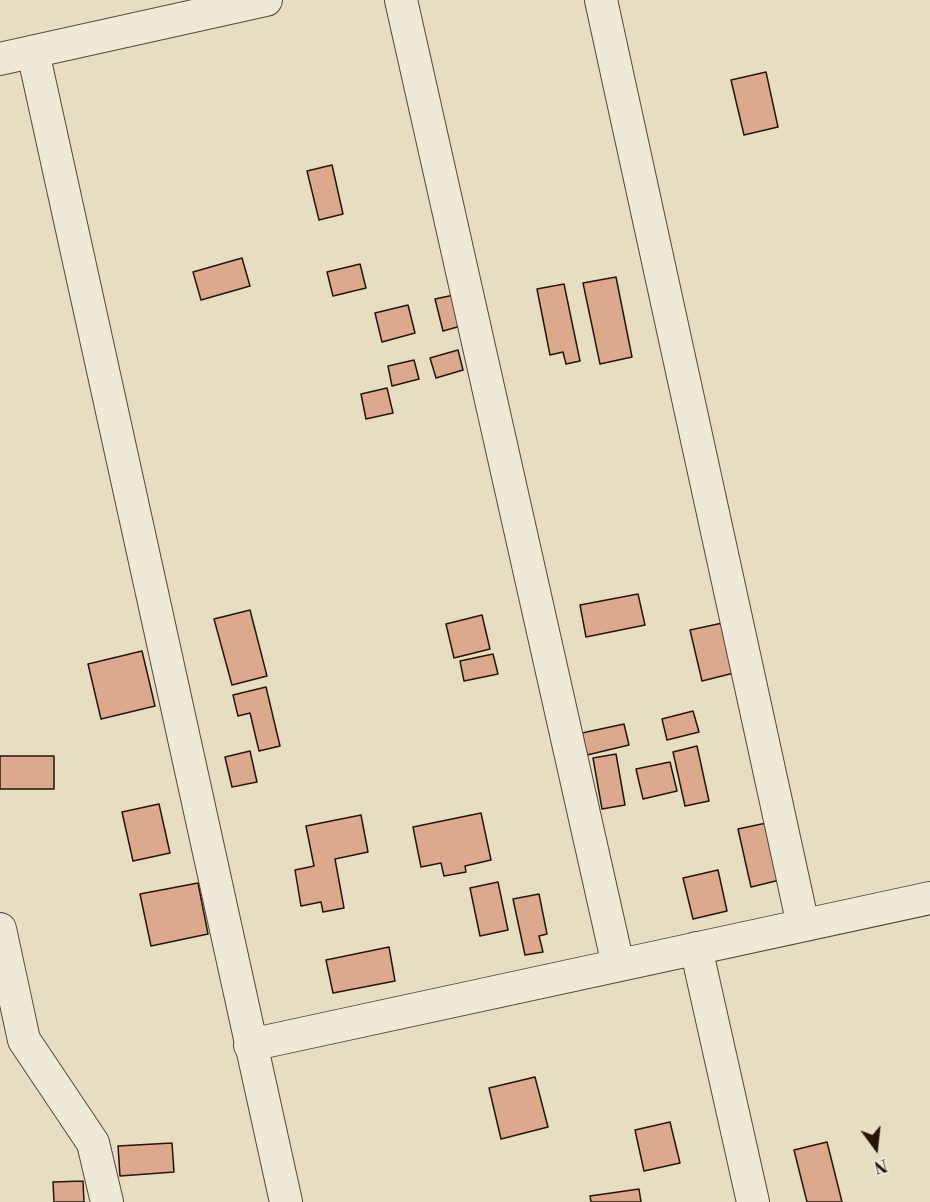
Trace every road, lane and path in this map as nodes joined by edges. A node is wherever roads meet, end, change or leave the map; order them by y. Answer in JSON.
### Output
{"nodes":[{"id":1,"x":266,"y":0,"type":"edge"},
{"id":2,"x":401,"y":0,"type":"edge"},
{"id":3,"x":601,"y":0,"type":"edge"},
{"id":4,"x":33,"y":52,"type":"junction"},
{"id":5,"x":0,"y":59,"type":"edge"},
{"id":6,"x":930,"y":898,"type":"edge"},
{"id":7,"x":803,"y":925,"type":"junction"},
{"id":8,"x":0,"y":929,"type":"edge"},
{"id":9,"x":696,"y":948,"type":"junction"},
{"id":10,"x":618,"y":965,"type":"junction"},
{"id":11,"x":250,"y":1045,"type":"junction"},
{"id":12,"x":107,"y":1202,"type":"edge"},
{"id":13,"x":285,"y":1202,"type":"edge"},
{"id":14,"x":753,"y":1202,"type":"edge"}],
"edges":[{"from":1,"to":4,"type":"street"},
{"from":2,"to":10,"type":"street"},
{"from":3,"to":7,"type":"street"},
{"from":4,"to":5,"type":"street"},
{"from":4,"to":11,"type":"street"},
{"from":6,"to":7,"type":"street"},
{"from":7,"to":9,"type":"street"},
{"from":8,"to":12,"type":"street"},
{"from":9,"to":10,"type":"street"},
{"from":9,"to":14,"type":"street"},
{"from":10,"to":11,"type":"street"},
{"from":11,"to":13,"type":"street"}]}
